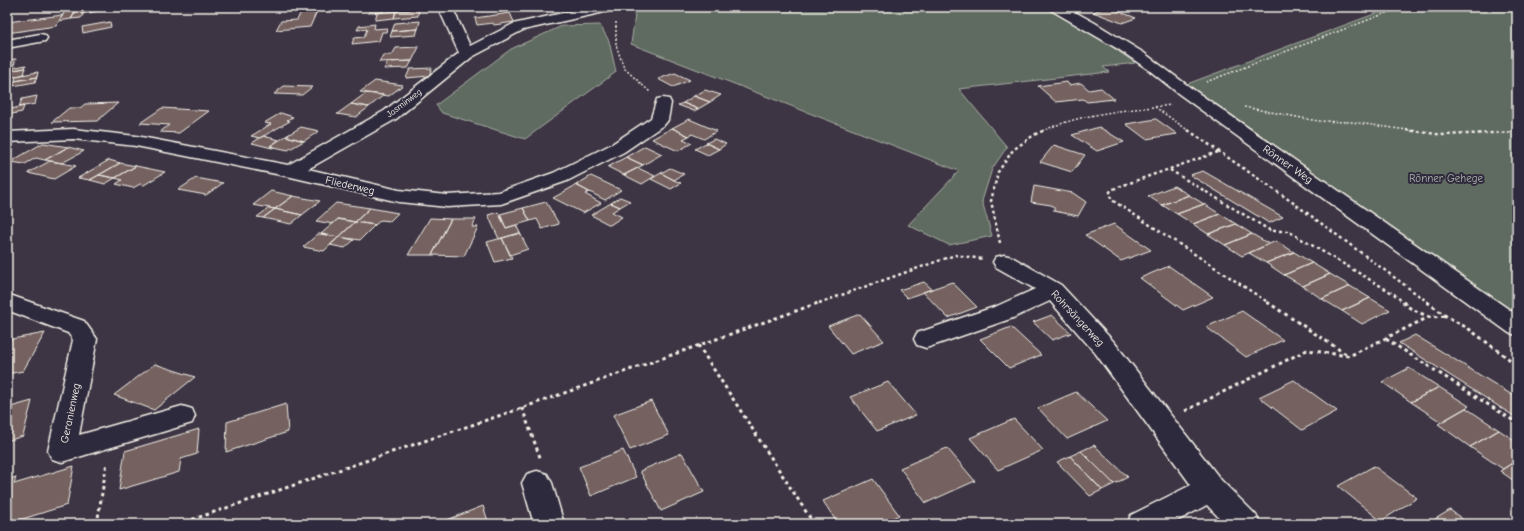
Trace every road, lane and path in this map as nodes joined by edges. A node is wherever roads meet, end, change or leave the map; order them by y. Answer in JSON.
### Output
{"nodes":[{"id":1,"x":445,"y":7,"type":"edge"},
{"id":2,"x":609,"y":7,"type":"edge"},
{"id":3,"x":1056,"y":7,"type":"edge"},
{"id":4,"x":1402,"y":7,"type":"edge"},
{"id":5,"x":616,"y":20,"type":"dead end"},
{"id":6,"x":40,"y":38,"type":"dead end"},
{"id":7,"x":7,"y":44,"type":"edge"},
{"id":8,"x":467,"y":54,"type":"junction"},
{"id":9,"x":1201,"y":92,"type":"junction"},
{"id":10,"x":663,"y":103,"type":"joint"},
{"id":11,"x":1155,"y":107,"type":"junction"},
{"id":12,"x":1243,"y":107,"type":"dead end"},
{"id":13,"x":1517,"y":132,"type":"edge"},
{"id":14,"x":7,"y":137,"type":"edge"},
{"id":15,"x":1218,"y":152,"type":"junction"},
{"id":16,"x":1169,"y":170,"type":"junction"},
{"id":17,"x":291,"y":171,"type":"junction"},
{"id":18,"x":1004,"y":262,"type":"junction"},
{"id":19,"x":1052,"y":290,"type":"junction"},
{"id":20,"x":7,"y":302,"type":"edge"},
{"id":21,"x":1446,"y":316,"type":"junction"},
{"id":22,"x":1429,"y":317,"type":"junction"},
{"id":23,"x":1517,"y":327,"type":"edge"},
{"id":24,"x":926,"y":339,"type":"dead end"},
{"id":25,"x":1386,"y":339,"type":"junction"},
{"id":26,"x":698,"y":345,"type":"junction"},
{"id":27,"x":1349,"y":356,"type":"junction"},
{"id":28,"x":1517,"y":365,"type":"edge"},
{"id":29,"x":522,"y":408,"type":"junction"},
{"id":30,"x":182,"y":416,"type":"dead end"},
{"id":31,"x":1161,"y":423,"type":"junction"},
{"id":32,"x":1517,"y":423,"type":"edge"},
{"id":33,"x":111,"y":438,"type":"junction"},
{"id":34,"x":537,"y":483,"type":"joint"},
{"id":35,"x":1211,"y":489,"type":"junction"},
{"id":36,"x":97,"y":524,"type":"edge"},
{"id":37,"x":179,"y":524,"type":"edge"},
{"id":38,"x":549,"y":524,"type":"edge"},
{"id":39,"x":814,"y":524,"type":"edge"},
{"id":40,"x":1142,"y":524,"type":"edge"},
{"id":41,"x":1245,"y":524,"type":"edge"}],
"edges":[{"from":1,"to":8,"type":"street"},
{"from":2,"to":8,"type":"street","name":"Jasminweg"},
{"from":3,"to":9,"type":"street","name":"Rönner Weg"},
{"from":4,"to":9,"type":"path"},
{"from":5,"to":10,"type":"path"},
{"from":6,"to":7,"type":"street"},
{"from":8,"to":17,"type":"street","name":"Jasminweg"},
{"from":9,"to":11,"type":"path"},
{"from":9,"to":23,"type":"street","name":"Rönner Weg"},
{"from":10,"to":17,"type":"street","name":"Fliederweg"},
{"from":11,"to":15,"type":"path"},
{"from":11,"to":18,"type":"path"},
{"from":12,"to":13,"type":"path"},
{"from":14,"to":17,"type":"street","name":"Fliederweg"},
{"from":15,"to":16,"type":"path"},
{"from":15,"to":21,"type":"path"},
{"from":16,"to":22,"type":"path"},
{"from":16,"to":27,"type":"path"},
{"from":18,"to":19,"type":"street","name":"Rohrsängerweg"},
{"from":18,"to":26,"type":"path"},
{"from":19,"to":24,"type":"street"},
{"from":19,"to":31,"type":"street","name":"Rohrsängerweg"},
{"from":20,"to":33,"type":"street","name":"Geranienweg"},
{"from":21,"to":22,"type":"path"},
{"from":21,"to":28,"type":"path"},
{"from":22,"to":25,"type":"path"},
{"from":25,"to":27,"type":"path"},
{"from":25,"to":32,"type":"path"},
{"from":26,"to":29,"type":"path"},
{"from":26,"to":39,"type":"path"},
{"from":27,"to":31,"type":"path"},
{"from":29,"to":34,"type":"path"},
{"from":29,"to":37,"type":"path"},
{"from":30,"to":33,"type":"street","name":"Geranienweg"},
{"from":31,"to":35,"type":"street","name":"Rohrsängerweg"},
{"from":33,"to":36,"type":"path"},
{"from":34,"to":38,"type":"street"},
{"from":35,"to":40,"type":"street"},
{"from":35,"to":41,"type":"street","name":"Rohrsängerweg"}]}
